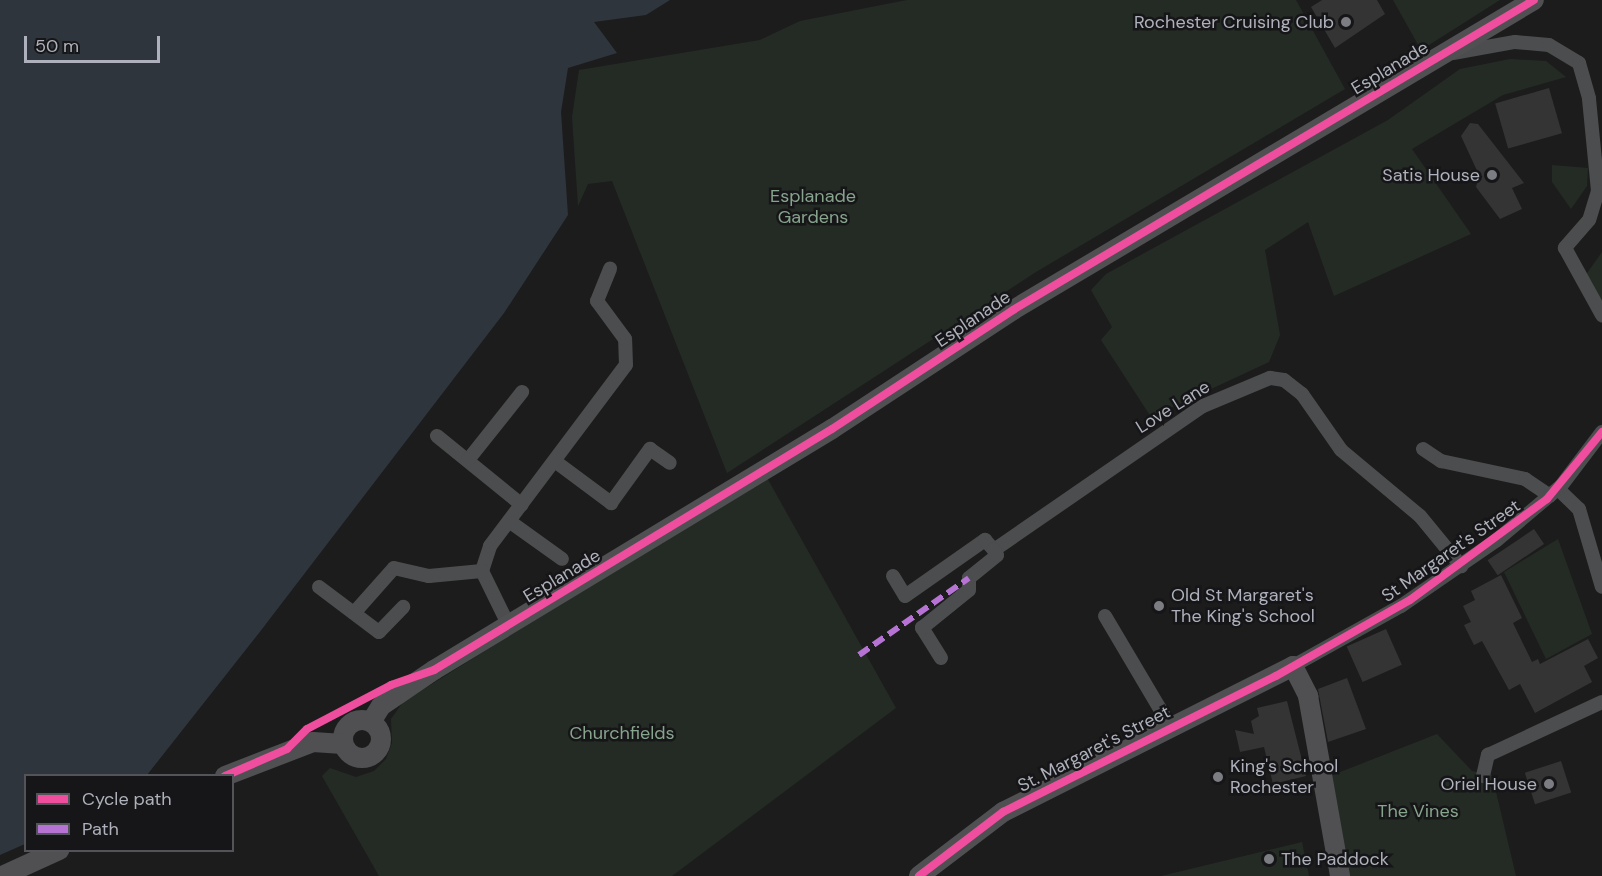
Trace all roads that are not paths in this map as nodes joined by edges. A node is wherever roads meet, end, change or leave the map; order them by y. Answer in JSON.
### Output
{"nodes":[{"id":1,"x":1534,"y":0,"type":"edge"},
{"id":2,"x":1441,"y":55,"type":"junction"},
{"id":3,"x":610,"y":268,"type":"dead end"},
{"id":4,"x":1602,"y":315,"type":"edge"},
{"id":5,"x":522,"y":392,"type":"dead end"},
{"id":6,"x":1602,"y":432,"type":"edge"},
{"id":7,"x":437,"y":436,"type":"dead end"},
{"id":8,"x":1422,"y":448,"type":"dead end"},
{"id":9,"x":468,"y":460,"type":"junction"},
{"id":10,"x":556,"y":462,"type":"junction"},
{"id":11,"x":670,"y":463,"type":"dead end"},
{"id":12,"x":1554,"y":492,"type":"junction"},
{"id":13,"x":522,"y":505,"type":"junction"},
{"id":14,"x":509,"y":522,"type":"junction"},
{"id":15,"x":994,"y":550,"type":"junction"},
{"id":16,"x":562,"y":559,"type":"dead end"},
{"id":17,"x":1461,"y":566,"type":"junction"},
{"id":18,"x":482,"y":571,"type":"junction"},
{"id":19,"x":893,"y":576,"type":"dead end"},
{"id":20,"x":319,"y":587,"type":"dead end"},
{"id":21,"x":1602,"y":587,"type":"edge"},
{"id":22,"x":403,"y":607,"type":"dead end"},
{"id":23,"x":354,"y":613,"type":"junction"},
{"id":24,"x":1105,"y":616,"type":"dead end"},
{"id":25,"x":509,"y":626,"type":"junction"},
{"id":26,"x":941,"y":658,"type":"dead end"},
{"id":27,"x":1293,"y":666,"type":"junction"},
{"id":28,"x":1602,"y":702,"type":"edge"},
{"id":29,"x":371,"y":722,"type":"junction"},
{"id":30,"x":1170,"y":726,"type":"junction"},
{"id":31,"x":343,"y":744,"type":"junction"},
{"id":32,"x":230,"y":774,"type":"edge"},
{"id":33,"x":1483,"y":776,"type":"dead end"},
{"id":34,"x":55,"y":852,"type":"edge"},
{"id":35,"x":2,"y":876,"type":"edge"},
{"id":36,"x":919,"y":876,"type":"edge"},
{"id":37,"x":1340,"y":876,"type":"edge"}],
"edges":[{"from":1,"to":2,"type":"street","name":"Esplanade"},
{"from":2,"to":4,"type":"street"},
{"from":2,"to":25,"type":"street","name":"Esplanade"},
{"from":3,"to":10,"type":"street"},
{"from":5,"to":9,"type":"street"},
{"from":6,"to":12,"type":"street","name":"St Margaret's Street"},
{"from":7,"to":9,"type":"street"},
{"from":8,"to":12,"type":"street"},
{"from":9,"to":13,"type":"street"},
{"from":10,"to":11,"type":"street"},
{"from":10,"to":13,"type":"street"},
{"from":12,"to":17,"type":"street","name":"St Margaret's Street"},
{"from":12,"to":21,"type":"street"},
{"from":13,"to":14,"type":"street"},
{"from":14,"to":16,"type":"street"},
{"from":14,"to":18,"type":"street"},
{"from":15,"to":17,"type":"street","name":"Love Lane"},
{"from":15,"to":19,"type":"street"},
{"from":15,"to":26,"type":"street","name":"Love Lane"},
{"from":17,"to":27,"type":"street","name":"St Margaret's Street"},
{"from":18,"to":23,"type":"street"},
{"from":18,"to":25,"type":"street"},
{"from":20,"to":23,"type":"street"},
{"from":22,"to":23,"type":"street"},
{"from":24,"to":30,"type":"street"},
{"from":25,"to":29,"type":"street","name":"Esplanade"},
{"from":27,"to":30,"type":"street","name":"St. Margaret's Street"},
{"from":27,"to":37,"type":"street"},
{"from":28,"to":33,"type":"street"},
{"from":29,"to":31,"type":"street","name":"Esplanade"},
{"from":29,"to":31,"type":"street"},
{"from":30,"to":36,"type":"street","name":"St. Margaret's Street"},
{"from":31,"to":32,"type":"street"},
{"from":34,"to":35,"type":"street"}]}
